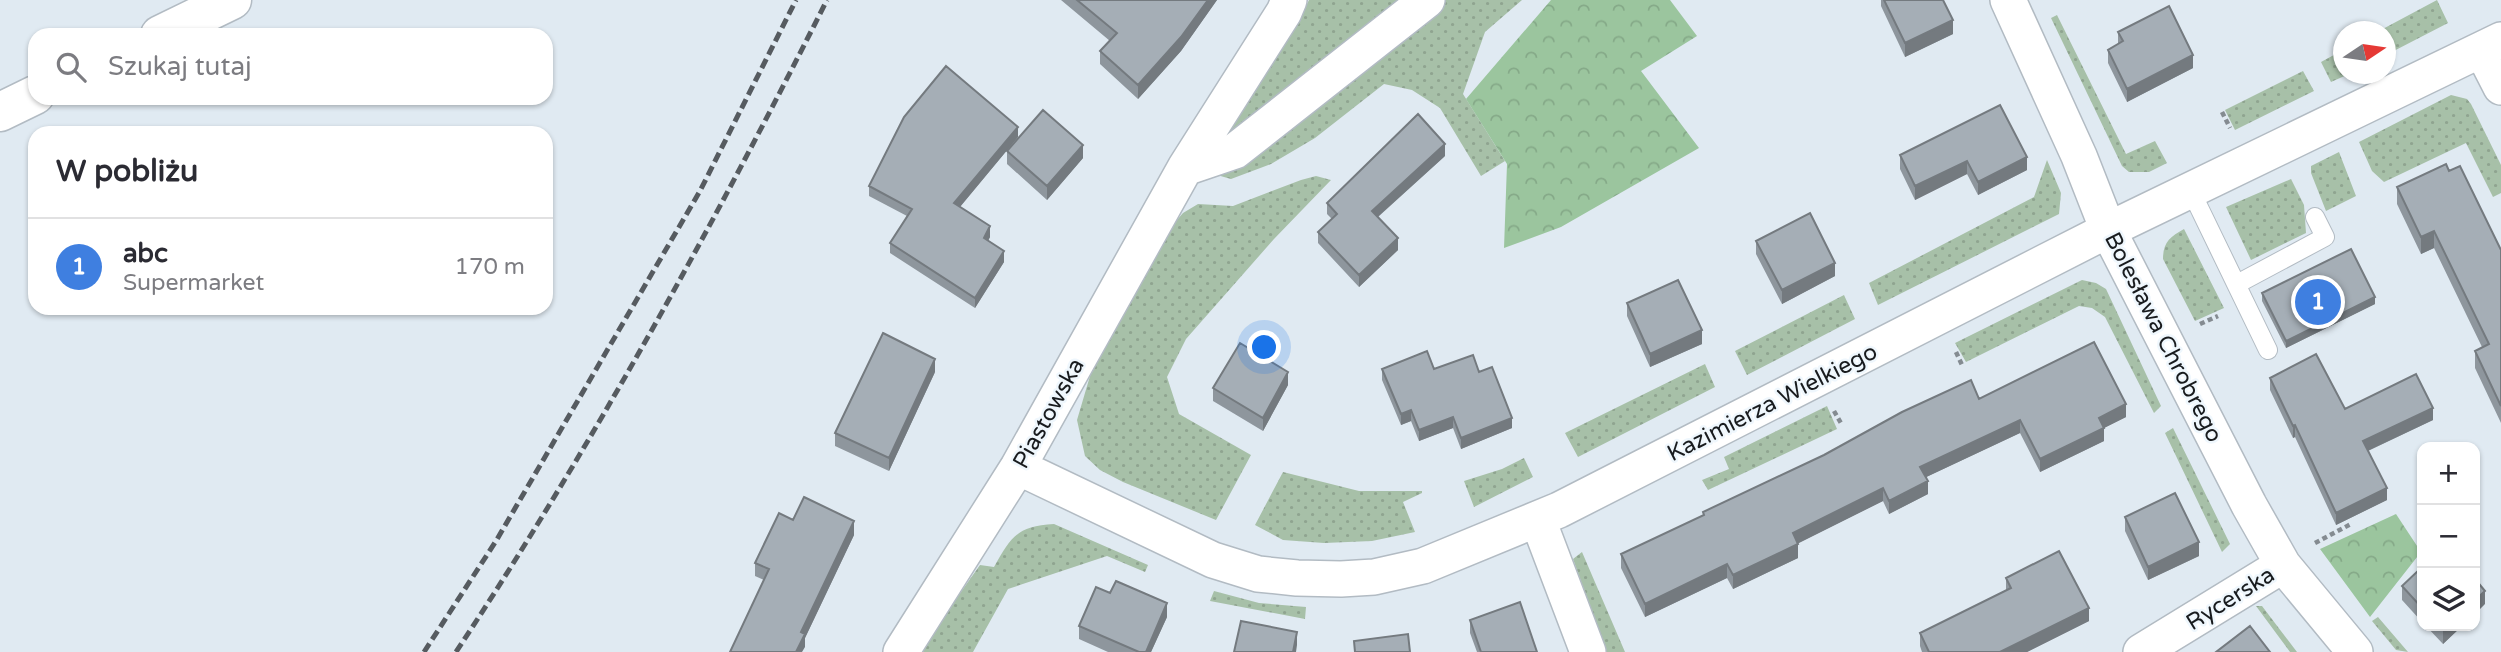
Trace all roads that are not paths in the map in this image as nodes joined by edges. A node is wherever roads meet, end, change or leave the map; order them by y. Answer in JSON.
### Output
{"nodes":[{"id":1,"x":232,"y":0,"type":"edge"},
{"id":2,"x":1289,"y":0,"type":"edge"},
{"id":3,"x":1427,"y":0,"type":"edge"},
{"id":4,"x":2008,"y":0,"type":"edge"},
{"id":5,"x":174,"y":28,"type":"edge"},
{"id":6,"x":2491,"y":45,"type":"edge"},
{"id":7,"x":2501,"y":87,"type":"edge"},
{"id":8,"x":28,"y":98,"type":"edge"},
{"id":9,"x":0,"y":112,"type":"edge"},
{"id":10,"x":1185,"y":168,"type":"junction"},
{"id":11,"x":2191,"y":191,"type":"junction"},
{"id":12,"x":2315,"y":217,"type":"dead end"},
{"id":13,"x":2109,"y":230,"type":"junction"},
{"id":14,"x":2237,"y":284,"type":"junction"},
{"id":15,"x":2268,"y":349,"type":"dead end"},
{"id":16,"x":1018,"y":467,"type":"junction"},
{"id":17,"x":1538,"y":520,"type":"junction"},
{"id":18,"x":2294,"y":557,"type":"junction"},
{"id":19,"x":901,"y":652,"type":"edge"},
{"id":20,"x":1588,"y":652,"type":"edge"},
{"id":21,"x":2141,"y":652,"type":"edge"},
{"id":22,"x":2356,"y":652,"type":"edge"}],
"edges":[{"from":1,"to":5,"type":"main road"},
{"from":2,"to":10,"type":"street","name":"Piastowska"},
{"from":3,"to":10,"type":"street"},
{"from":4,"to":13,"type":"street","name":"Bolesława Chrobrego"},
{"from":6,"to":7,"type":"street"},
{"from":6,"to":11,"type":"street","name":"Kazimierza Wielkiego"},
{"from":8,"to":9,"type":"main road"},
{"from":10,"to":16,"type":"street","name":"Piastowska"},
{"from":11,"to":13,"type":"street","name":"Kazimierza Wielkiego"},
{"from":11,"to":14,"type":"lane"},
{"from":12,"to":14,"type":"lane"},
{"from":13,"to":17,"type":"street","name":"Kazimierza Wielkiego"},
{"from":13,"to":18,"type":"street","name":"Bolesława Chrobrego"},
{"from":14,"to":15,"type":"lane"},
{"from":16,"to":17,"type":"street","name":"Kazimierza Wielkiego"},
{"from":16,"to":19,"type":"street","name":"Piastowska"},
{"from":17,"to":20,"type":"street"},
{"from":18,"to":21,"type":"street","name":"Rycerska"},
{"from":18,"to":22,"type":"street","name":"Bolesława Chrobrego"}]}
